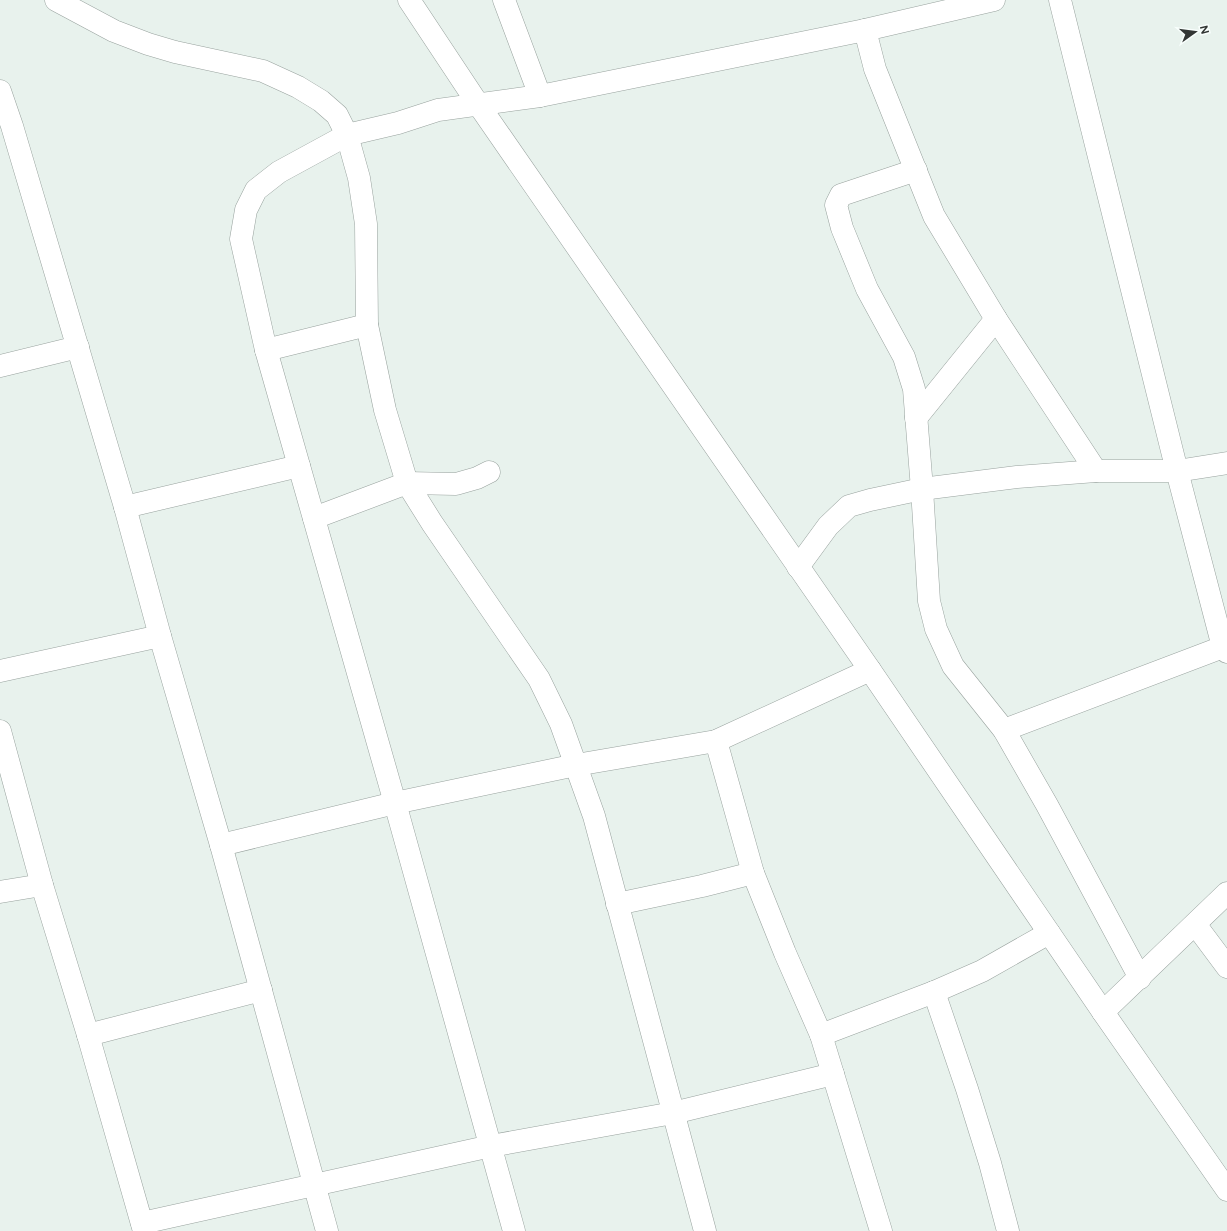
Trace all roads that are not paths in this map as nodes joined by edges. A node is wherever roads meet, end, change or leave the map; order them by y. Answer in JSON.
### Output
{"nodes":[{"id":1,"x":56,"y":0,"type":"edge"},
{"id":2,"x":409,"y":0,"type":"edge"},
{"id":3,"x":504,"y":0,"type":"edge"},
{"id":4,"x":993,"y":0,"type":"edge"},
{"id":5,"x":1060,"y":0,"type":"edge"},
{"id":6,"x":865,"y":30,"type":"junction"},
{"id":7,"x":0,"y":91,"type":"edge"},
{"id":8,"x":540,"y":96,"type":"junction"},
{"id":9,"x":478,"y":104,"type":"junction"},
{"id":10,"x":347,"y":134,"type":"junction"},
{"id":11,"x":916,"y":170,"type":"junction"},
{"id":12,"x":996,"y":319,"type":"junction"},
{"id":13,"x":367,"y":325,"type":"junction"},
{"id":14,"x":78,"y":347,"type":"junction"},
{"id":15,"x":266,"y":350,"type":"junction"},
{"id":16,"x":0,"y":366,"type":"edge"},
{"id":17,"x":916,"y":418,"type":"junction"},
{"id":18,"x":1227,"y":464,"type":"edge"},
{"id":19,"x":299,"y":466,"type":"junction"},
{"id":20,"x":1096,"y":471,"type":"junction"},
{"id":21,"x":1177,"y":471,"type":"junction"},
{"id":22,"x":489,"y":472,"type":"dead end"},
{"id":23,"x":407,"y":483,"type":"junction"},
{"id":24,"x":922,"y":489,"type":"junction"},
{"id":25,"x":125,"y":507,"type":"junction"},
{"id":26,"x":314,"y":518,"type":"junction"},
{"id":27,"x":798,"y":567,"type":"junction"},
{"id":28,"x":160,"y":636,"type":"junction"},
{"id":29,"x":1225,"y":650,"type":"edge"},
{"id":30,"x":870,"y":670,"type":"junction"},
{"id":31,"x":0,"y":671,"type":"edge"},
{"id":32,"x":1004,"y":730,"type":"junction"},
{"id":33,"x":0,"y":731,"type":"edge"},
{"id":34,"x":716,"y":741,"type":"junction"},
{"id":35,"x":576,"y":765,"type":"junction"},
{"id":36,"x":395,"y":803,"type":"junction"},
{"id":37,"x":221,"y":845,"type":"junction"},
{"id":38,"x":753,"y":874,"type":"junction"},
{"id":39,"x":42,"y":885,"type":"junction"},
{"id":40,"x":0,"y":892,"type":"edge"},
{"id":41,"x":1227,"y":893,"type":"edge"},
{"id":42,"x":617,"y":904,"type":"junction"},
{"id":43,"x":1195,"y":924,"type":"junction"},
{"id":44,"x":1049,"y":933,"type":"junction"},
{"id":45,"x":1227,"y":967,"type":"edge"},
{"id":46,"x":1140,"y":978,"type":"junction"},
{"id":47,"x":260,"y":990,"type":"junction"},
{"id":48,"x":934,"y":992,"type":"junction"},
{"id":49,"x":1103,"y":1012,"type":"junction"},
{"id":50,"x":88,"y":1035,"type":"junction"},
{"id":51,"x":821,"y":1035,"type":"junction"},
{"id":52,"x":833,"y":1074,"type":"junction"},
{"id":53,"x":673,"y":1112,"type":"junction"},
{"id":54,"x":491,"y":1146,"type":"junction"},
{"id":55,"x":314,"y":1186,"type":"junction"},
{"id":56,"x":1227,"y":1190,"type":"edge"},
{"id":57,"x":143,"y":1227,"type":"edge"},
{"id":58,"x":327,"y":1231,"type":"edge"},
{"id":59,"x":514,"y":1231,"type":"edge"},
{"id":60,"x":706,"y":1231,"type":"edge"},
{"id":61,"x":880,"y":1231,"type":"edge"},
{"id":62,"x":1008,"y":1231,"type":"edge"}],
"edges":[{"from":1,"to":10,"type":"main road"},
{"from":2,"to":9,"type":"main road"},
{"from":3,"to":8,"type":"main road"},
{"from":4,"to":6,"type":"main road"},
{"from":5,"to":21,"type":"main road"},
{"from":6,"to":8,"type":"main road"},
{"from":6,"to":11,"type":"main road"},
{"from":7,"to":14,"type":"main road"},
{"from":8,"to":9,"type":"main road"},
{"from":9,"to":10,"type":"main road"},
{"from":9,"to":27,"type":"main road"},
{"from":10,"to":13,"type":"main road"},
{"from":10,"to":15,"type":"main road"},
{"from":11,"to":12,"type":"main road"},
{"from":11,"to":17,"type":"main road"},
{"from":12,"to":17,"type":"main road"},
{"from":12,"to":20,"type":"main road"},
{"from":13,"to":15,"type":"main road"},
{"from":13,"to":23,"type":"main road"},
{"from":14,"to":16,"type":"main road"},
{"from":14,"to":25,"type":"main road"},
{"from":15,"to":19,"type":"main road"},
{"from":17,"to":24,"type":"main road"},
{"from":18,"to":21,"type":"main road"},
{"from":19,"to":25,"type":"main road"},
{"from":19,"to":26,"type":"main road"},
{"from":20,"to":21,"type":"main road"},
{"from":20,"to":24,"type":"main road"},
{"from":21,"to":29,"type":"main road"},
{"from":22,"to":23,"type":"main road"},
{"from":23,"to":26,"type":"main road"},
{"from":23,"to":35,"type":"main road"},
{"from":24,"to":27,"type":"main road"},
{"from":24,"to":32,"type":"main road"},
{"from":25,"to":28,"type":"main road"},
{"from":26,"to":36,"type":"main road"},
{"from":27,"to":30,"type":"main road"},
{"from":28,"to":31,"type":"main road"},
{"from":28,"to":37,"type":"main road"},
{"from":29,"to":32,"type":"main road"},
{"from":30,"to":34,"type":"main road"},
{"from":30,"to":44,"type":"main road"},
{"from":32,"to":46,"type":"main road"},
{"from":33,"to":39,"type":"main road"},
{"from":34,"to":35,"type":"main road"},
{"from":34,"to":38,"type":"main road"},
{"from":35,"to":36,"type":"main road"},
{"from":35,"to":42,"type":"main road"},
{"from":36,"to":37,"type":"main road"},
{"from":36,"to":54,"type":"main road"},
{"from":37,"to":47,"type":"main road"},
{"from":38,"to":42,"type":"main road"},
{"from":38,"to":51,"type":"main road"},
{"from":39,"to":40,"type":"main road"},
{"from":39,"to":50,"type":"main road"},
{"from":41,"to":43,"type":"main road"},
{"from":42,"to":53,"type":"main road"},
{"from":43,"to":45,"type":"main road"},
{"from":43,"to":46,"type":"main road"},
{"from":44,"to":48,"type":"main road"},
{"from":44,"to":49,"type":"main road"},
{"from":46,"to":49,"type":"main road"},
{"from":47,"to":50,"type":"main road"},
{"from":47,"to":55,"type":"main road"},
{"from":48,"to":51,"type":"main road"},
{"from":48,"to":62,"type":"main road"},
{"from":49,"to":56,"type":"main road"},
{"from":50,"to":57,"type":"main road"},
{"from":51,"to":52,"type":"main road"},
{"from":52,"to":53,"type":"main road"},
{"from":52,"to":61,"type":"main road"},
{"from":53,"to":54,"type":"main road"},
{"from":53,"to":60,"type":"main road"},
{"from":54,"to":55,"type":"main road"},
{"from":54,"to":59,"type":"main road"},
{"from":55,"to":57,"type":"main road"},
{"from":55,"to":58,"type":"main road"}]}
